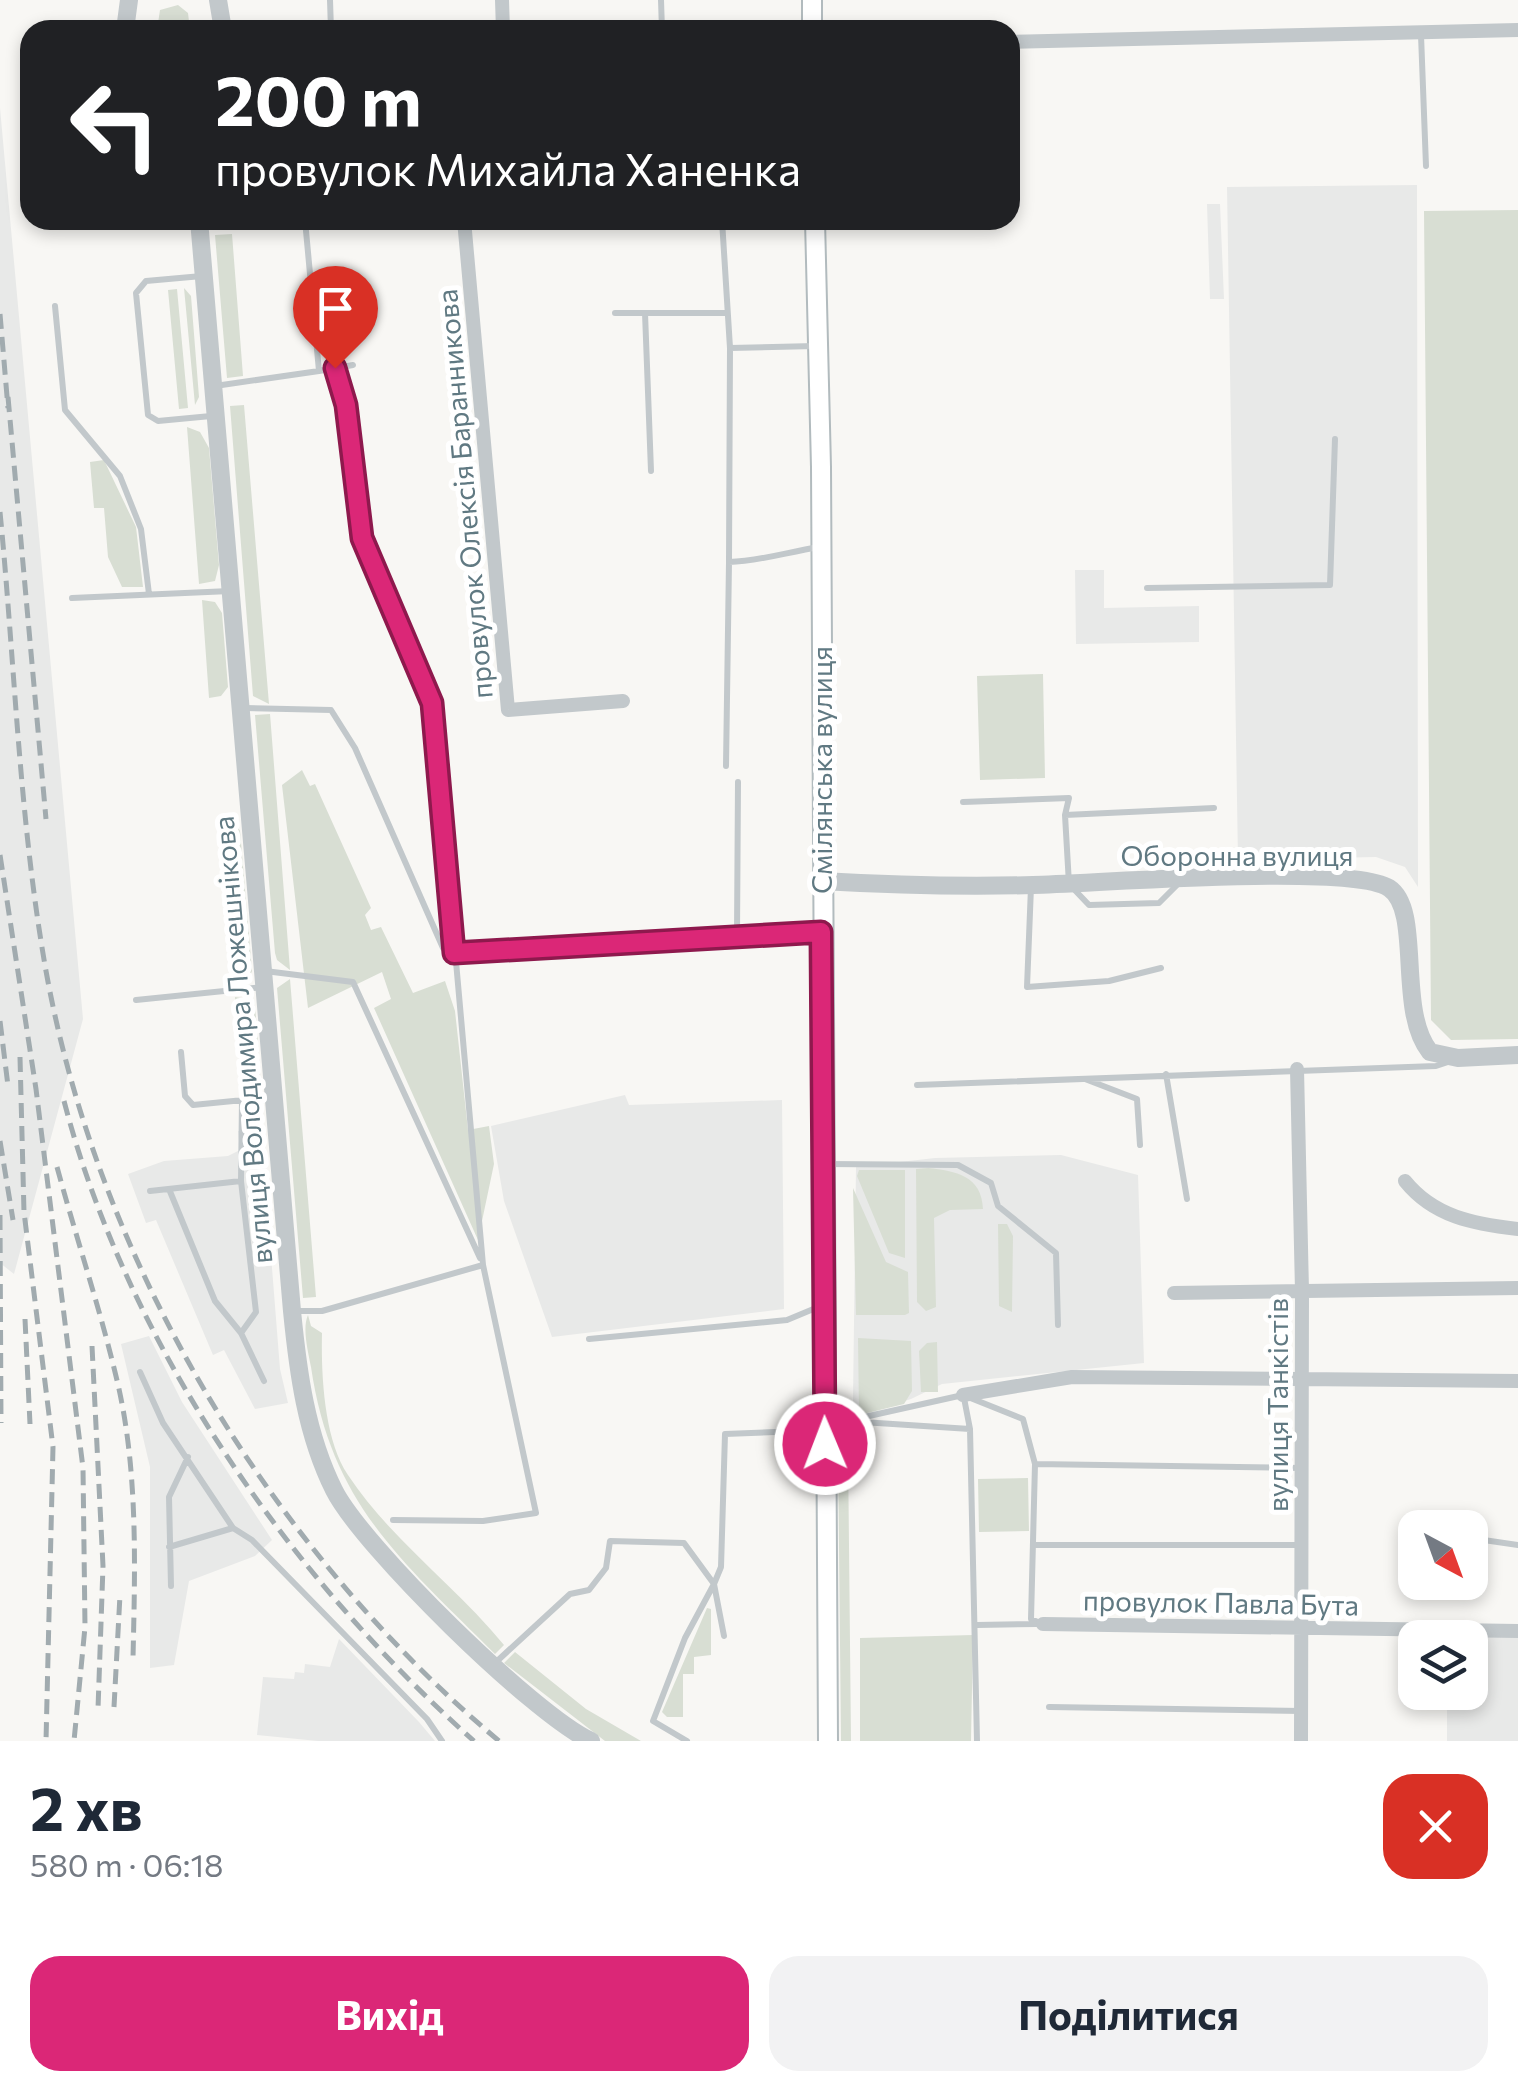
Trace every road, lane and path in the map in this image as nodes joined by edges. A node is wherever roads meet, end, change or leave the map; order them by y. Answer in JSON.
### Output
{"nodes":[{"id":1,"x":1518,"y":30,"type":"edge"},
{"id":2,"x":1421,"y":34,"type":"junction"},
{"id":3,"x":1020,"y":42,"type":"edge"},
{"id":4,"x":1426,"y":166,"type":"dead end"},
{"id":5,"x":200,"y":230,"type":"edge"},
{"id":6,"x":306,"y":230,"type":"edge"},
{"id":7,"x":465,"y":230,"type":"edge"},
{"id":8,"x":723,"y":230,"type":"edge"},
{"id":9,"x":815,"y":230,"type":"edge"},
{"id":10,"x":204,"y":276,"type":"junction"},
{"id":11,"x":55,"y":306,"type":"dead end"},
{"id":12,"x":615,"y":313,"type":"dead end"},
{"id":13,"x":646,"y":313,"type":"junction"},
{"id":14,"x":727,"y":313,"type":"junction"},
{"id":15,"x":816,"y":346,"type":"junction"},
{"id":16,"x":730,"y":348,"type":"junction"},
{"id":17,"x":353,"y":364,"type":"dead end"},
{"id":18,"x":335,"y":368,"type":"junction"},
{"id":19,"x":319,"y":371,"type":"junction"},
{"id":20,"x":213,"y":386,"type":"junction"},
{"id":21,"x":216,"y":416,"type":"junction"},
{"id":22,"x":1335,"y":438,"type":"dead end"},
{"id":23,"x":651,"y":471,"type":"dead end"},
{"id":24,"x":821,"y":547,"type":"junction"},
{"id":25,"x":729,"y":562,"type":"junction"},
{"id":26,"x":1147,"y":588,"type":"dead end"},
{"id":27,"x":231,"y":591,"type":"junction"},
{"id":28,"x":149,"y":594,"type":"junction"},
{"id":29,"x":72,"y":598,"type":"dead end"},
{"id":30,"x":622,"y":701,"type":"dead end"},
{"id":31,"x":241,"y":708,"type":"junction"},
{"id":32,"x":726,"y":766,"type":"dead end"},
{"id":33,"x":738,"y":782,"type":"dead end"},
{"id":34,"x":963,"y":802,"type":"dead end"},
{"id":35,"x":1214,"y":808,"type":"dead end"},
{"id":36,"x":1065,"y":815,"type":"junction"},
{"id":37,"x":821,"y":881,"type":"junction"},
{"id":38,"x":1070,"y":884,"type":"junction"},
{"id":39,"x":1032,"y":886,"type":"junction"},
{"id":40,"x":821,"y":932,"type":"junction"},
{"id":41,"x":737,"y":936,"type":"junction"},
{"id":42,"x":454,"y":953,"type":"junction"},
{"id":43,"x":1161,"y":968,"type":"dead end"},
{"id":44,"x":265,"y":979,"type":"junction"},
{"id":45,"x":136,"y":1000,"type":"dead end"},
{"id":46,"x":181,"y":1052,"type":"dead end"},
{"id":47,"x":1518,"y":1055,"type":"edge"},
{"id":48,"x":1458,"y":1058,"type":"junction"},
{"id":49,"x":1297,"y":1070,"type":"junction"},
{"id":50,"x":1166,"y":1074,"type":"junction"},
{"id":51,"x":1079,"y":1077,"type":"junction"},
{"id":52,"x":917,"y":1085,"type":"dead end"},
{"id":53,"x":274,"y":1097,"type":"junction"},
{"id":54,"x":242,"y":1100,"type":"junction"},
{"id":55,"x":1140,"y":1145,"type":"dead end"},
{"id":56,"x":822,"y":1164,"type":"junction"},
{"id":57,"x":241,"y":1181,"type":"junction"},
{"id":58,"x":1404,"y":1181,"type":"dead end"},
{"id":59,"x":169,"y":1189,"type":"junction"},
{"id":60,"x":150,"y":1192,"type":"dead end"},
{"id":61,"x":1188,"y":1200,"type":"dead end"},
{"id":62,"x":1518,"y":1229,"type":"edge"},
{"id":63,"x":483,"y":1265,"type":"junction"},
{"id":64,"x":1518,"y":1288,"type":"edge"},
{"id":65,"x":1174,"y":1292,"type":"dead end"},
{"id":66,"x":1302,"y":1292,"type":"junction"},
{"id":67,"x":824,"y":1304,"type":"junction"},
{"id":68,"x":292,"y":1311,"type":"junction"},
{"id":69,"x":1058,"y":1324,"type":"dead end"},
{"id":70,"x":241,"y":1333,"type":"junction"},
{"id":71,"x":589,"y":1339,"type":"dead end"},
{"id":72,"x":140,"y":1372,"type":"dead end"},
{"id":73,"x":264,"y":1381,"type":"dead end"},
{"id":74,"x":1518,"y":1381,"type":"edge"},
{"id":75,"x":1301,"y":1382,"type":"junction"},
{"id":76,"x":963,"y":1395,"type":"junction"},
{"id":77,"x":850,"y":1420,"type":"junction"},
{"id":78,"x":825,"y":1425,"type":"junction"},
{"id":79,"x":970,"y":1429,"type":"junction"},
{"id":80,"x":188,"y":1456,"type":"junction"},
{"id":81,"x":1036,"y":1464,"type":"junction"},
{"id":82,"x":1302,"y":1468,"type":"junction"},
{"id":83,"x":394,"y":1520,"type":"dead end"},
{"id":84,"x":234,"y":1528,"type":"junction"},
{"id":85,"x":1488,"y":1541,"type":"edge"},
{"id":86,"x":1034,"y":1545,"type":"junction"},
{"id":87,"x":1302,"y":1545,"type":"junction"},
{"id":88,"x":1518,"y":1545,"type":"edge"},
{"id":89,"x":168,"y":1547,"type":"junction"},
{"id":90,"x":714,"y":1584,"type":"junction"},
{"id":91,"x":171,"y":1586,"type":"dead end"},
{"id":92,"x":1043,"y":1624,"type":"junction"},
{"id":93,"x":977,"y":1625,"type":"junction"},
{"id":94,"x":1300,"y":1628,"type":"junction"},
{"id":95,"x":1518,"y":1631,"type":"edge"},
{"id":96,"x":724,"y":1636,"type":"dead end"},
{"id":97,"x":494,"y":1664,"type":"junction"},
{"id":98,"x":1049,"y":1707,"type":"dead end"},
{"id":99,"x":1302,"y":1711,"type":"junction"},
{"id":100,"x":442,"y":1741,"type":"edge"},
{"id":101,"x":591,"y":1741,"type":"edge"},
{"id":102,"x":688,"y":1741,"type":"edge"},
{"id":103,"x":828,"y":1741,"type":"edge"},
{"id":104,"x":977,"y":1741,"type":"edge"},
{"id":105,"x":1301,"y":1741,"type":"edge"}],
"edges":[{"from":1,"to":2,"type":"street"},
{"from":2,"to":3,"type":"street"},
{"from":2,"to":4,"type":"lane"},
{"from":5,"to":10,"type":"street","name":"вулиця Володимира Ложешнікова"},
{"from":6,"to":19,"type":"lane"},
{"from":7,"to":30,"type":"street","name":"провулок Олексія Баранникова"},
{"from":8,"to":14,"type":"lane"},
{"from":9,"to":15,"type":"main road","name":"Смілянська вулиця"},
{"from":10,"to":20,"type":"street","name":"вулиця Володимира Ложешнікова"},
{"from":10,"to":21,"type":"lane"},
{"from":11,"to":28,"type":"lane"},
{"from":12,"to":13,"type":"lane"},
{"from":13,"to":14,"type":"lane"},
{"from":13,"to":23,"type":"lane"},
{"from":14,"to":16,"type":"lane"},
{"from":15,"to":16,"type":"lane"},
{"from":15,"to":24,"type":"main road","name":"Смілянська вулиця"},
{"from":16,"to":25,"type":"lane"},
{"from":17,"to":18,"type":"lane"},
{"from":18,"to":19,"type":"lane"},
{"from":18,"to":42,"type":"lane"},
{"from":19,"to":20,"type":"lane"},
{"from":20,"to":21,"type":"street","name":"вулиця Володимира Ложешнікова"},
{"from":21,"to":27,"type":"street","name":"вулиця Володимира Ложешнікова"},
{"from":22,"to":26,"type":"lane"},
{"from":24,"to":25,"type":"lane"},
{"from":24,"to":37,"type":"main road","name":"Смілянська вулиця"},
{"from":25,"to":32,"type":"lane"},
{"from":27,"to":28,"type":"lane"},
{"from":27,"to":31,"type":"street","name":"вулиця Володимира Ложешнікова"},
{"from":28,"to":29,"type":"lane"},
{"from":31,"to":42,"type":"lane"},
{"from":31,"to":44,"type":"street","name":"вулиця Володимира Ложешнікова"},
{"from":33,"to":41,"type":"lane"},
{"from":34,"to":36,"type":"lane"},
{"from":35,"to":36,"type":"lane"},
{"from":36,"to":38,"type":"lane"},
{"from":37,"to":39,"type":"street","name":"Оборонна вулиця"},
{"from":37,"to":40,"type":"main road","name":"Смілянська вулиця"},
{"from":38,"to":39,"type":"street","name":"Оборонна вулиця"},
{"from":38,"to":48,"type":"street","name":"Оборонна вулиця"},
{"from":39,"to":43,"type":"lane"},
{"from":40,"to":41,"type":"street"},
{"from":40,"to":56,"type":"main road","name":"Смілянська вулиця"},
{"from":41,"to":42,"type":"street"},
{"from":42,"to":63,"type":"lane"},
{"from":44,"to":45,"type":"lane"},
{"from":44,"to":53,"type":"street","name":"вулиця Володимира Ложешнікова"},
{"from":44,"to":63,"type":"lane"},
{"from":46,"to":54,"type":"lane"},
{"from":47,"to":48,"type":"street"},
{"from":48,"to":49,"type":"lane"},
{"from":49,"to":50,"type":"lane"},
{"from":49,"to":66,"type":"street","name":"вулиця Танкістів"},
{"from":50,"to":51,"type":"lane"},
{"from":50,"to":61,"type":"lane"},
{"from":51,"to":52,"type":"lane"},
{"from":51,"to":55,"type":"lane"},
{"from":53,"to":54,"type":"lane"},
{"from":53,"to":68,"type":"street","name":"вулиця Володимира Ложешнікова"},
{"from":54,"to":57,"type":"lane"},
{"from":56,"to":67,"type":"main road","name":"Смілянська вулиця"},
{"from":56,"to":69,"type":"lane"},
{"from":57,"to":59,"type":"lane"},
{"from":57,"to":70,"type":"lane"},
{"from":58,"to":62,"type":"street"},
{"from":59,"to":60,"type":"lane"},
{"from":59,"to":70,"type":"lane"},
{"from":63,"to":68,"type":"lane"},
{"from":63,"to":83,"type":"lane"},
{"from":64,"to":66,"type":"street"},
{"from":65,"to":66,"type":"street"},
{"from":66,"to":75,"type":"street","name":"вулиця Танкістів"},
{"from":67,"to":71,"type":"lane"},
{"from":67,"to":78,"type":"main road","name":"Смілянська вулиця"},
{"from":68,"to":97,"type":"street","name":"вулиця Володимира Ложешнікова"},
{"from":70,"to":73,"type":"lane"},
{"from":72,"to":80,"type":"lane"},
{"from":74,"to":75,"type":"street"},
{"from":75,"to":76,"type":"street"},
{"from":75,"to":82,"type":"street","name":"вулиця Танкістів"},
{"from":76,"to":77,"type":"lane"},
{"from":76,"to":79,"type":"lane"},
{"from":76,"to":81,"type":"lane"},
{"from":77,"to":78,"type":"lane"},
{"from":77,"to":79,"type":"lane"},
{"from":78,"to":90,"type":"lane"},
{"from":78,"to":103,"type":"main road","name":"Смілянська вулиця"},
{"from":79,"to":93,"type":"lane"},
{"from":80,"to":84,"type":"lane"},
{"from":80,"to":89,"type":"lane"},
{"from":81,"to":82,"type":"lane"},
{"from":81,"to":86,"type":"lane"},
{"from":82,"to":87,"type":"street","name":"вулиця Танкістів"},
{"from":84,"to":89,"type":"lane"},
{"from":84,"to":100,"type":"lane"},
{"from":85,"to":88,"type":"lane"},
{"from":86,"to":87,"type":"lane"},
{"from":86,"to":92,"type":"lane"},
{"from":87,"to":94,"type":"street","name":"вулиця Танкістів"},
{"from":89,"to":91,"type":"lane"},
{"from":90,"to":96,"type":"lane"},
{"from":90,"to":97,"type":"lane"},
{"from":90,"to":102,"type":"lane"},
{"from":92,"to":93,"type":"lane"},
{"from":92,"to":94,"type":"street","name":"провулок Павла Бута"},
{"from":93,"to":104,"type":"lane"},
{"from":94,"to":95,"type":"street","name":"провулок Павла Бута"},
{"from":94,"to":99,"type":"street","name":"вулиця Танкістів"},
{"from":97,"to":101,"type":"street","name":"вулиця Володимира Ложешнікова"},
{"from":98,"to":99,"type":"lane"},
{"from":99,"to":105,"type":"street","name":"вулиця Танкістів"}]}
